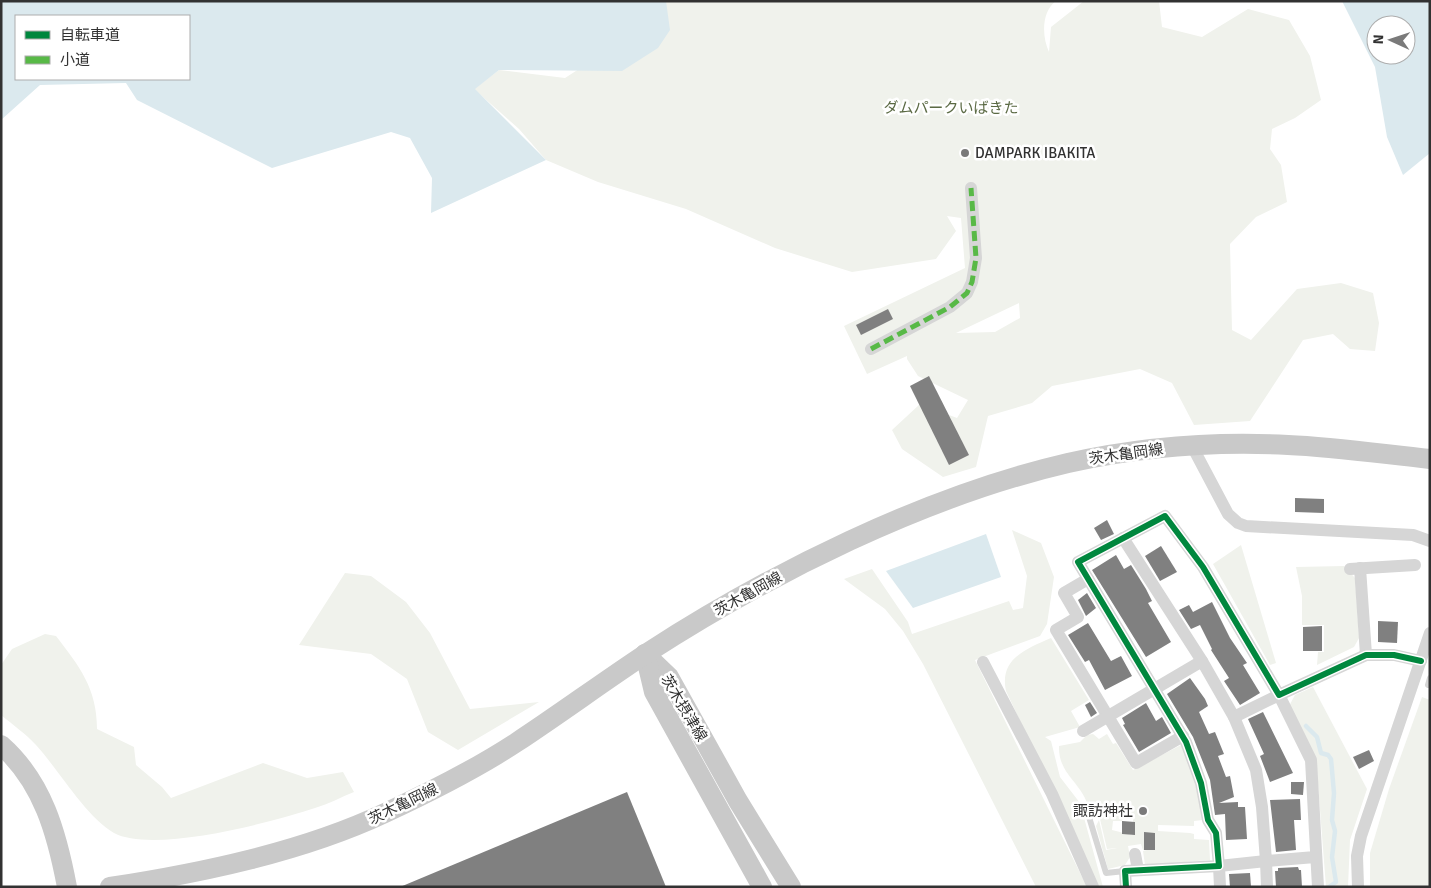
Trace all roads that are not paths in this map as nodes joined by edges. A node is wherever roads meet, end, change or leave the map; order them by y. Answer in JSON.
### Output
{"nodes":[{"id":1,"x":971,"y":188,"type":"dead end"},
{"id":2,"x":870,"y":348,"type":"dead end"},
{"id":3,"x":1192,"y":446,"type":"junction"},
{"id":4,"x":1430,"y":459,"type":"edge"},
{"id":5,"x":1123,"y":538,"type":"junction"},
{"id":6,"x":1430,"y":541,"type":"edge"},
{"id":7,"x":1415,"y":565,"type":"dead end"},
{"id":8,"x":1088,"y":579,"type":"junction"},
{"id":9,"x":1430,"y":633,"type":"edge"},
{"id":10,"x":645,"y":654,"type":"junction"},
{"id":11,"x":1366,"y":655,"type":"junction"},
{"id":12,"x":1421,"y":661,"type":"junction"},
{"id":13,"x":1202,"y":662,"type":"junction"},
{"id":14,"x":984,"y":669,"type":"dead end"},
{"id":15,"x":1430,"y":678,"type":"edge"},
{"id":16,"x":1430,"y":685,"type":"edge"},
{"id":17,"x":1155,"y":689,"type":"junction"},
{"id":18,"x":1279,"y":695,"type":"junction"},
{"id":19,"x":1108,"y":716,"type":"junction"},
{"id":20,"x":1234,"y":717,"type":"junction"},
{"id":21,"x":1083,"y":731,"type":"dead end"},
{"id":22,"x":1183,"y":736,"type":"junction"},
{"id":23,"x":1,"y":745,"type":"edge"},
{"id":24,"x":1100,"y":813,"type":"dead end"},
{"id":25,"x":1135,"y":854,"type":"dead end"},
{"id":26,"x":1316,"y":857,"type":"junction"},
{"id":27,"x":1266,"y":862,"type":"junction"},
{"id":28,"x":1219,"y":866,"type":"junction"},
{"id":29,"x":1131,"y":871,"type":"junction"},
{"id":30,"x":66,"y":887,"type":"edge"},
{"id":31,"x":110,"y":887,"type":"edge"},
{"id":32,"x":762,"y":887,"type":"edge"},
{"id":33,"x":791,"y":887,"type":"edge"},
{"id":34,"x":1093,"y":887,"type":"edge"},
{"id":35,"x":1126,"y":887,"type":"edge"},
{"id":36,"x":1220,"y":887,"type":"edge"},
{"id":37,"x":1267,"y":887,"type":"edge"},
{"id":38,"x":1318,"y":887,"type":"edge"},
{"id":39,"x":1358,"y":887,"type":"edge"}],
"edges":[{"from":1,"to":2,"type":"street"},
{"from":3,"to":4,"type":"main road","name":"茨木亀岡線"},
{"from":3,"to":6,"type":"street"},
{"from":3,"to":10,"type":"main road","name":"茨木亀岡線"},
{"from":5,"to":8,"type":"street"},
{"from":5,"to":13,"type":"street"},
{"from":5,"to":18,"type":"street"},
{"from":7,"to":11,"type":"street"},
{"from":8,"to":17,"type":"street"},
{"from":8,"to":19,"type":"street"},
{"from":9,"to":12,"type":"street"},
{"from":10,"to":31,"type":"main road","name":"茨木亀岡線"},
{"from":10,"to":32,"type":"main road","name":"茨木摂津線"},
{"from":10,"to":33,"type":"main road","name":"茨木摂津線"},
{"from":11,"to":12,"type":"street"},
{"from":11,"to":18,"type":"street"},
{"from":12,"to":39,"type":"street"},
{"from":13,"to":17,"type":"street"},
{"from":13,"to":20,"type":"street"},
{"from":14,"to":34,"type":"street"},
{"from":15,"to":16,"type":"lane"},
{"from":17,"to":19,"type":"street"},
{"from":17,"to":22,"type":"street"},
{"from":18,"to":20,"type":"street"},
{"from":18,"to":26,"type":"street"},
{"from":19,"to":21,"type":"street"},
{"from":19,"to":22,"type":"street"},
{"from":20,"to":27,"type":"street"},
{"from":22,"to":28,"type":"street"},
{"from":23,"to":30,"type":"main road"},
{"from":24,"to":29,"type":"lane"},
{"from":25,"to":29,"type":"street"},
{"from":26,"to":27,"type":"street"},
{"from":26,"to":38,"type":"street"},
{"from":27,"to":28,"type":"street"},
{"from":27,"to":37,"type":"street"},
{"from":28,"to":29,"type":"street"},
{"from":28,"to":36,"type":"street"},
{"from":29,"to":35,"type":"street"}]}
